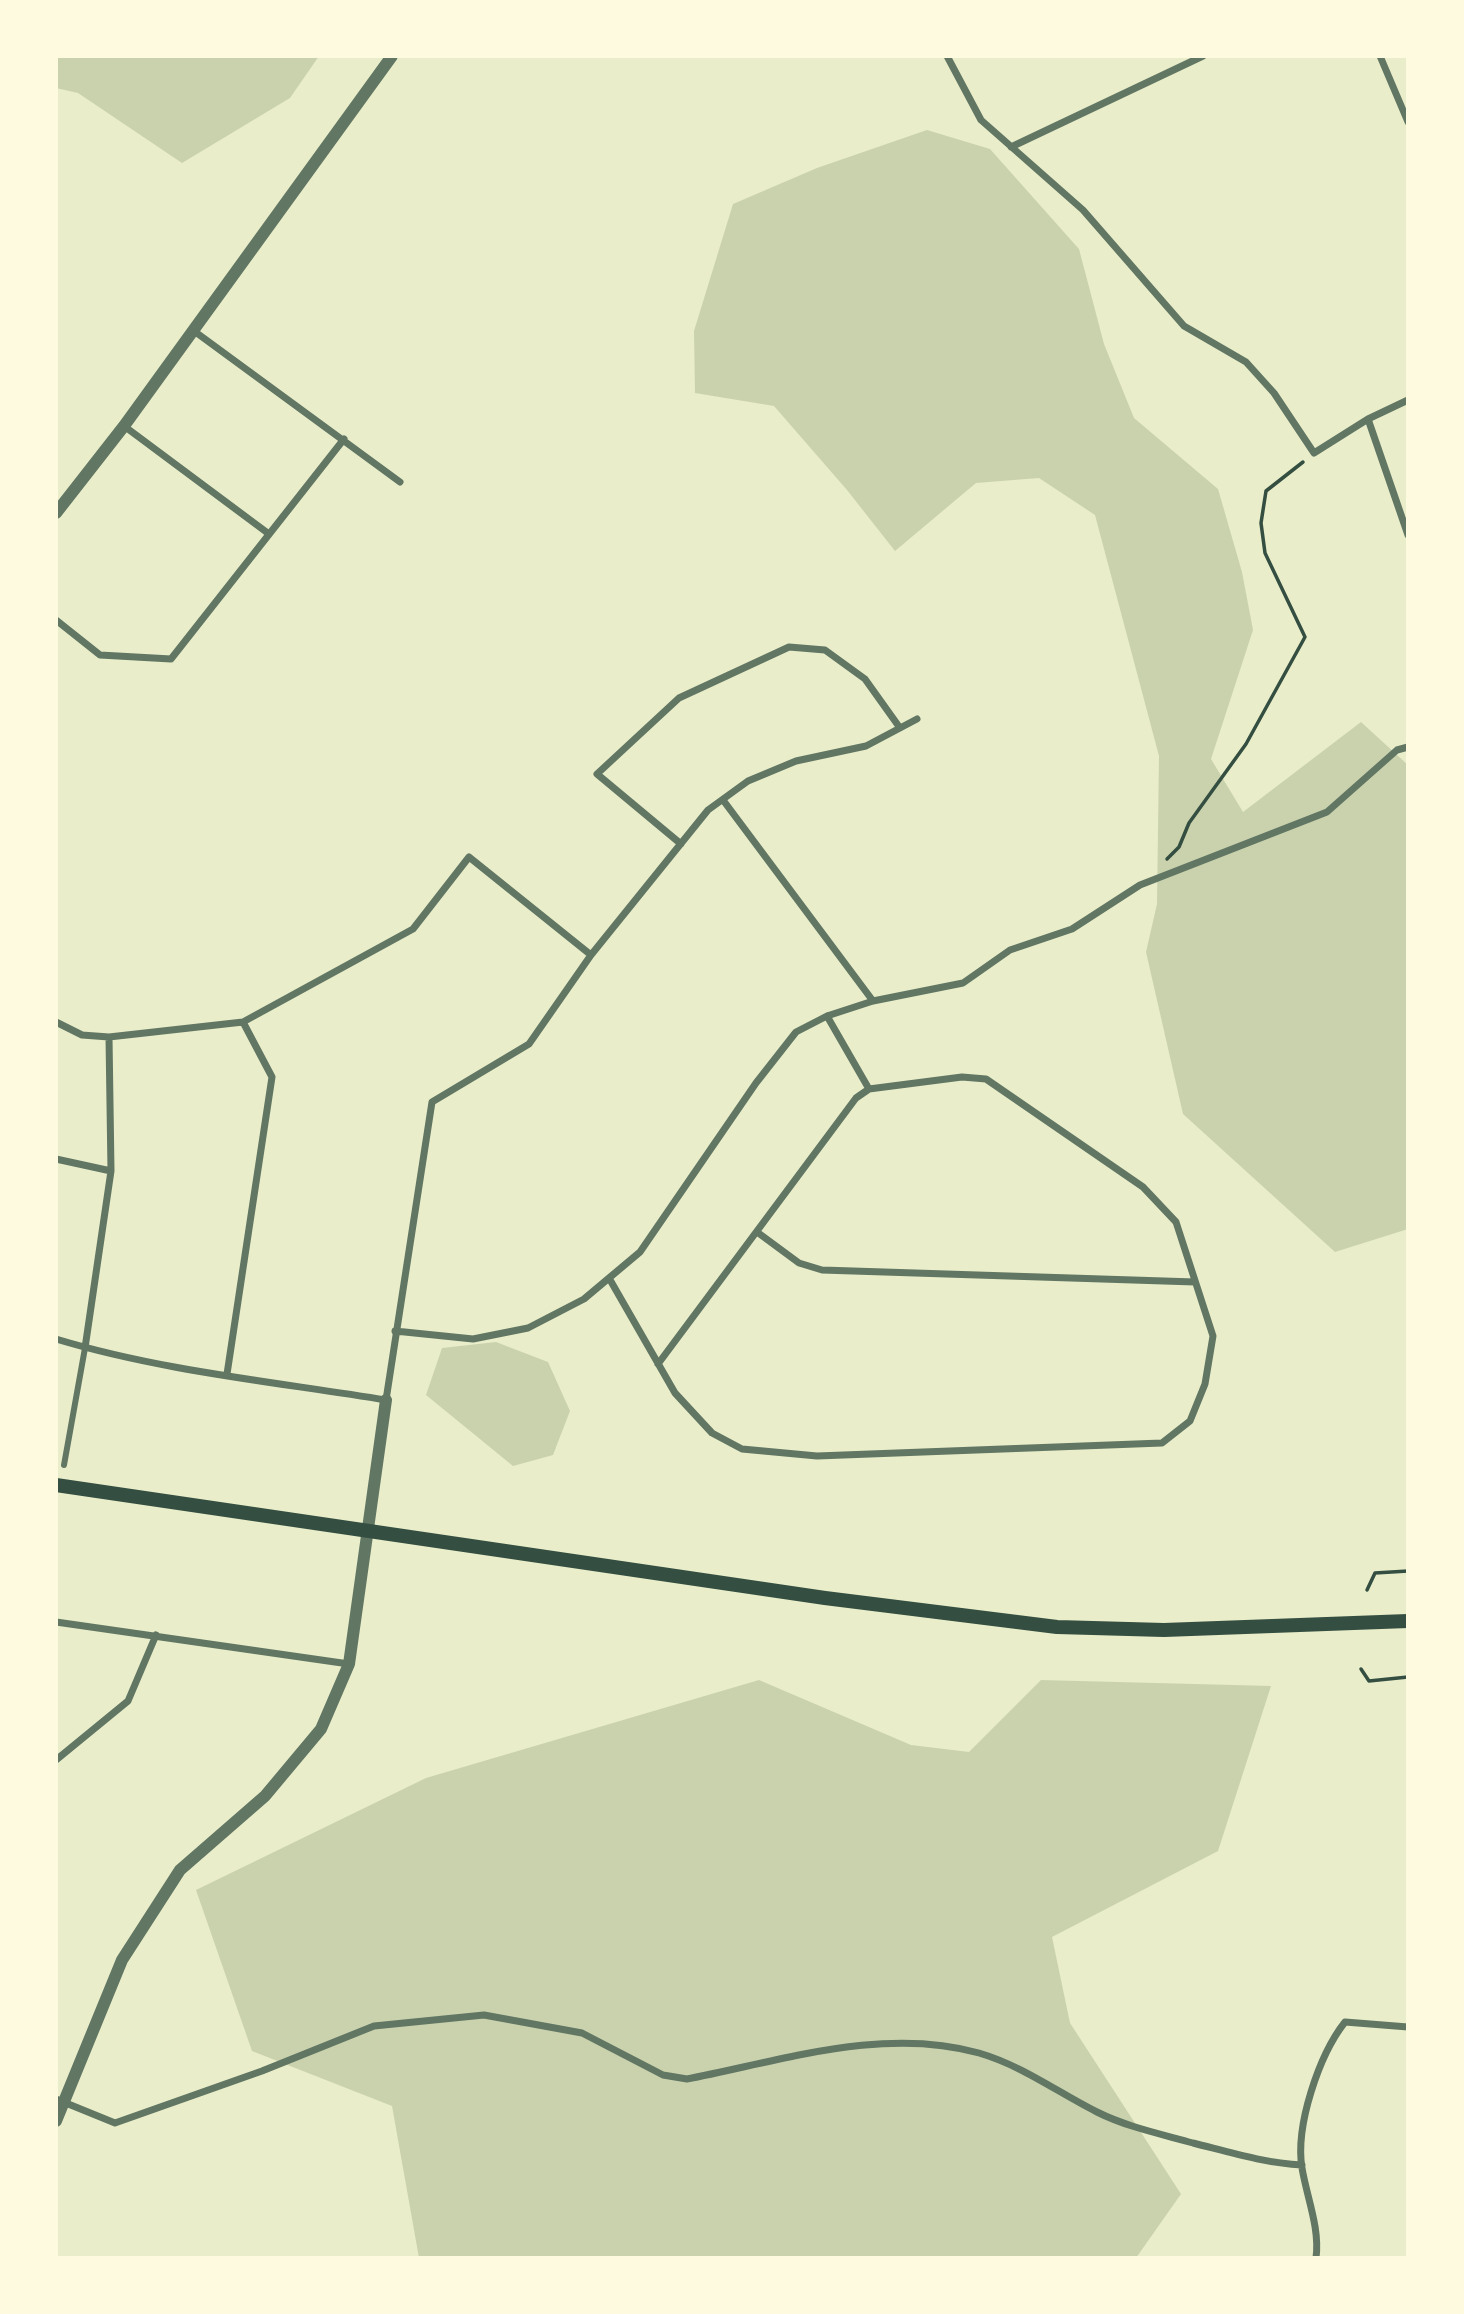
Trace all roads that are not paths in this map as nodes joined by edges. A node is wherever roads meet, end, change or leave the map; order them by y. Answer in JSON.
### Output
{"nodes":[{"id":1,"x":392,"y":56,"type":"edge"},
{"id":2,"x":947,"y":56,"type":"edge"},
{"id":3,"x":1203,"y":56,"type":"edge"},
{"id":4,"x":1380,"y":56,"type":"edge"},
{"id":5,"x":1408,"y":122,"type":"edge"},
{"id":6,"x":1011,"y":147,"type":"junction"},
{"id":7,"x":194,"y":331,"type":"junction"},
{"id":8,"x":1408,"y":400,"type":"edge"},
{"id":9,"x":1368,"y":419,"type":"junction"},
{"id":10,"x":124,"y":426,"type":"junction"},
{"id":11,"x":344,"y":439,"type":"junction"},
{"id":12,"x":400,"y":482,"type":"dead end"},
{"id":13,"x":56,"y":513,"type":"edge"},
{"id":14,"x":269,"y":534,"type":"junction"},
{"id":15,"x":1408,"y":535,"type":"edge"},
{"id":16,"x":56,"y":620,"type":"edge"},
{"id":17,"x":917,"y":719,"type":"dead end"},
{"id":18,"x":900,"y":729,"type":"junction"},
{"id":19,"x":1408,"y":747,"type":"edge"},
{"id":20,"x":723,"y":800,"type":"junction"},
{"id":21,"x":681,"y":844,"type":"junction"},
{"id":22,"x":591,"y":955,"type":"junction"},
{"id":23,"x":873,"y":1001,"type":"junction"},
{"id":24,"x":827,"y":1016,"type":"junction"},
{"id":25,"x":56,"y":1022,"type":"edge"},
{"id":26,"x":243,"y":1022,"type":"junction"},
{"id":27,"x":109,"y":1037,"type":"junction"},
{"id":28,"x":869,"y":1088,"type":"junction"},
{"id":29,"x":56,"y":1159,"type":"edge"},
{"id":30,"x":111,"y":1171,"type":"junction"},
{"id":31,"x":757,"y":1232,"type":"junction"},
{"id":32,"x":609,"y":1278,"type":"junction"},
{"id":33,"x":1195,"y":1282,"type":"junction"},
{"id":34,"x":395,"y":1331,"type":"junction"},
{"id":35,"x":56,"y":1339,"type":"edge"},
{"id":36,"x":85,"y":1348,"type":"junction"},
{"id":37,"x":658,"y":1364,"type":"junction"},
{"id":38,"x":227,"y":1374,"type":"junction"},
{"id":39,"x":386,"y":1400,"type":"junction"},
{"id":40,"x":64,"y":1465,"type":"dead end"},
{"id":41,"x":56,"y":1485,"type":"edge"},
{"id":42,"x":367,"y":1533,"type":"junction"},
{"id":43,"x":1408,"y":1621,"type":"edge"},
{"id":44,"x":56,"y":1622,"type":"edge"},
{"id":45,"x":156,"y":1635,"type":"junction"},
{"id":46,"x":349,"y":1664,"type":"junction"},
{"id":47,"x":56,"y":1760,"type":"edge"},
{"id":48,"x":1408,"y":2026,"type":"edge"},
{"id":49,"x":60,"y":2101,"type":"edge"},
{"id":50,"x":56,"y":2122,"type":"edge"},
{"id":51,"x":1302,"y":2165,"type":"junction"},
{"id":52,"x":1316,"y":2258,"type":"edge"}],
"edges":[{"from":1,"to":7,"type":"street"},
{"from":2,"to":6,"type":"street"},
{"from":3,"to":6,"type":"street"},
{"from":4,"to":5,"type":"street"},
{"from":6,"to":9,"type":"street"},
{"from":7,"to":10,"type":"street"},
{"from":7,"to":11,"type":"street"},
{"from":8,"to":9,"type":"street"},
{"from":9,"to":15,"type":"street"},
{"from":10,"to":13,"type":"street"},
{"from":10,"to":14,"type":"street"},
{"from":11,"to":12,"type":"street"},
{"from":11,"to":14,"type":"street"},
{"from":14,"to":16,"type":"street"},
{"from":17,"to":18,"type":"street"},
{"from":18,"to":20,"type":"street"},
{"from":18,"to":21,"type":"street"},
{"from":19,"to":23,"type":"street"},
{"from":20,"to":21,"type":"street"},
{"from":20,"to":23,"type":"street"},
{"from":21,"to":22,"type":"street"},
{"from":22,"to":26,"type":"street"},
{"from":22,"to":34,"type":"street"},
{"from":23,"to":24,"type":"street"},
{"from":24,"to":28,"type":"street"},
{"from":24,"to":32,"type":"street"},
{"from":25,"to":27,"type":"street"},
{"from":26,"to":27,"type":"street"},
{"from":26,"to":38,"type":"street"},
{"from":27,"to":30,"type":"street"},
{"from":28,"to":31,"type":"street"},
{"from":28,"to":33,"type":"street"},
{"from":29,"to":30,"type":"street"},
{"from":30,"to":36,"type":"street"},
{"from":31,"to":33,"type":"street"},
{"from":31,"to":37,"type":"street"},
{"from":32,"to":34,"type":"street"},
{"from":32,"to":37,"type":"street"},
{"from":33,"to":37,"type":"street"},
{"from":34,"to":39,"type":"street"},
{"from":35,"to":36,"type":"street"},
{"from":36,"to":38,"type":"street"},
{"from":36,"to":40,"type":"street"},
{"from":38,"to":39,"type":"street"},
{"from":39,"to":42,"type":"street"},
{"from":41,"to":42,"type":"main road"},
{"from":42,"to":43,"type":"main road"},
{"from":42,"to":46,"type":"street"},
{"from":44,"to":45,"type":"street"},
{"from":45,"to":46,"type":"street"},
{"from":45,"to":47,"type":"street"},
{"from":46,"to":49,"type":"street"},
{"from":48,"to":51,"type":"street"},
{"from":49,"to":50,"type":"street"},
{"from":49,"to":51,"type":"street"},
{"from":51,"to":52,"type":"street"}]}
